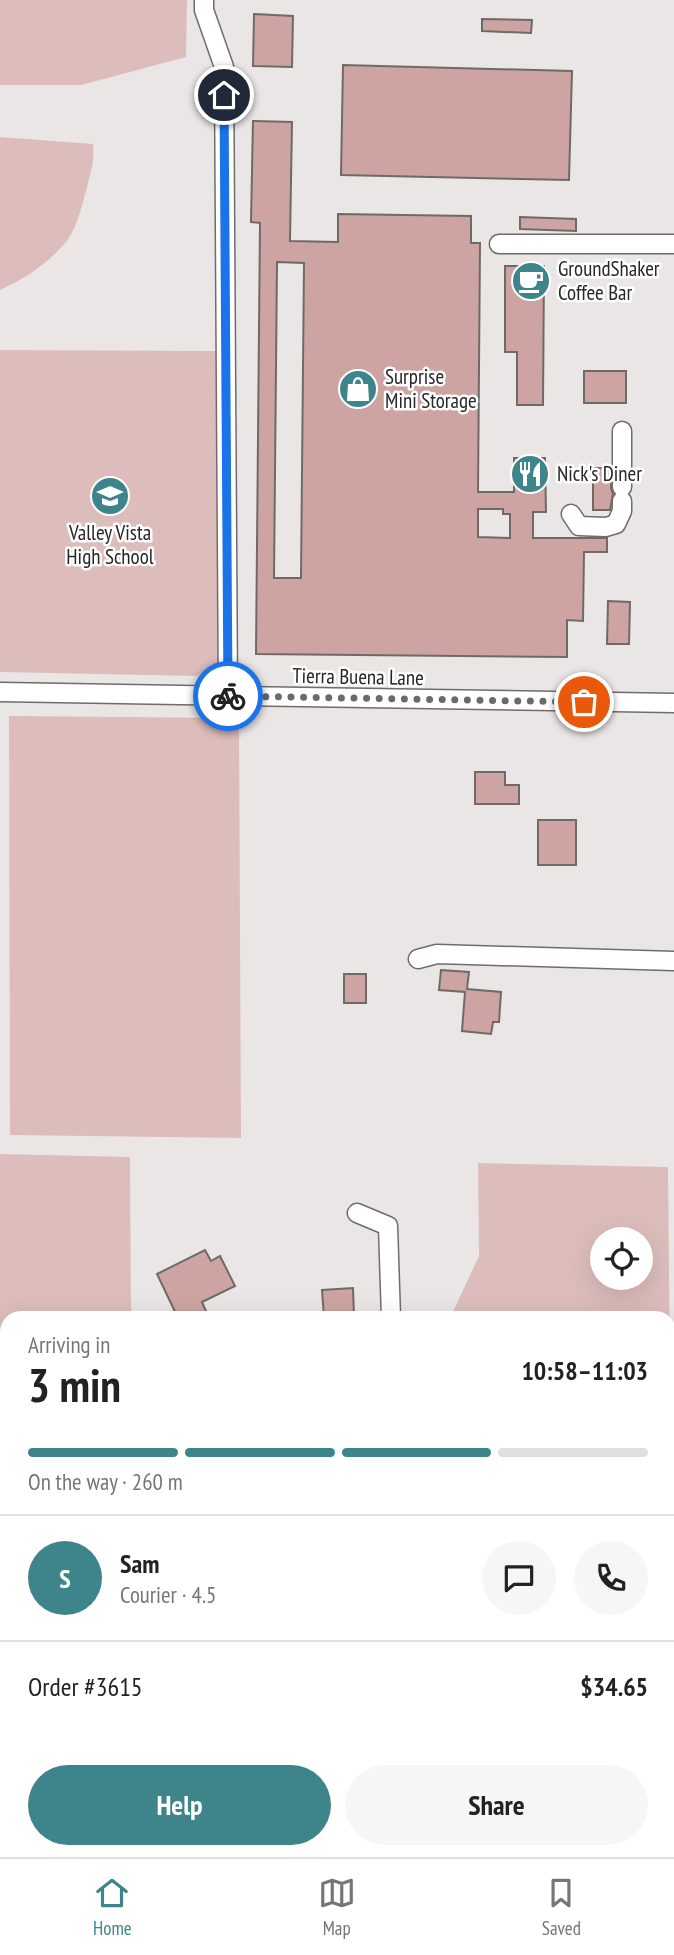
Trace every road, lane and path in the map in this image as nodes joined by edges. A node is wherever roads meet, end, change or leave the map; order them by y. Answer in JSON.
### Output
{"nodes":[{"id":1,"x":204,"y":0,"type":"edge"},
{"id":2,"x":499,"y":244,"type":"dead end"},
{"id":3,"x":674,"y":244,"type":"edge"},
{"id":4,"x":622,"y":431,"type":"dead end"},
{"id":5,"x":571,"y":514,"type":"dead end"},
{"id":6,"x":0,"y":692,"type":"edge"},
{"id":7,"x":228,"y":698,"type":"junction"},
{"id":8,"x":674,"y":704,"type":"edge"},
{"id":9,"x":418,"y":959,"type":"dead end"},
{"id":10,"x":674,"y":961,"type":"edge"},
{"id":11,"x":356,"y":1213,"type":"dead end"},
{"id":12,"x":391,"y":1311,"type":"edge"}],
"edges":[{"from":1,"to":7,"type":"street"},
{"from":2,"to":3,"type":"street"},
{"from":4,"to":5,"type":"street"},
{"from":6,"to":7,"type":"street","name":"Tierra Buena Lane"},
{"from":7,"to":8,"type":"street","name":"Tierra Buena Lane"},
{"from":9,"to":10,"type":"street"},
{"from":11,"to":12,"type":"street"}]}
